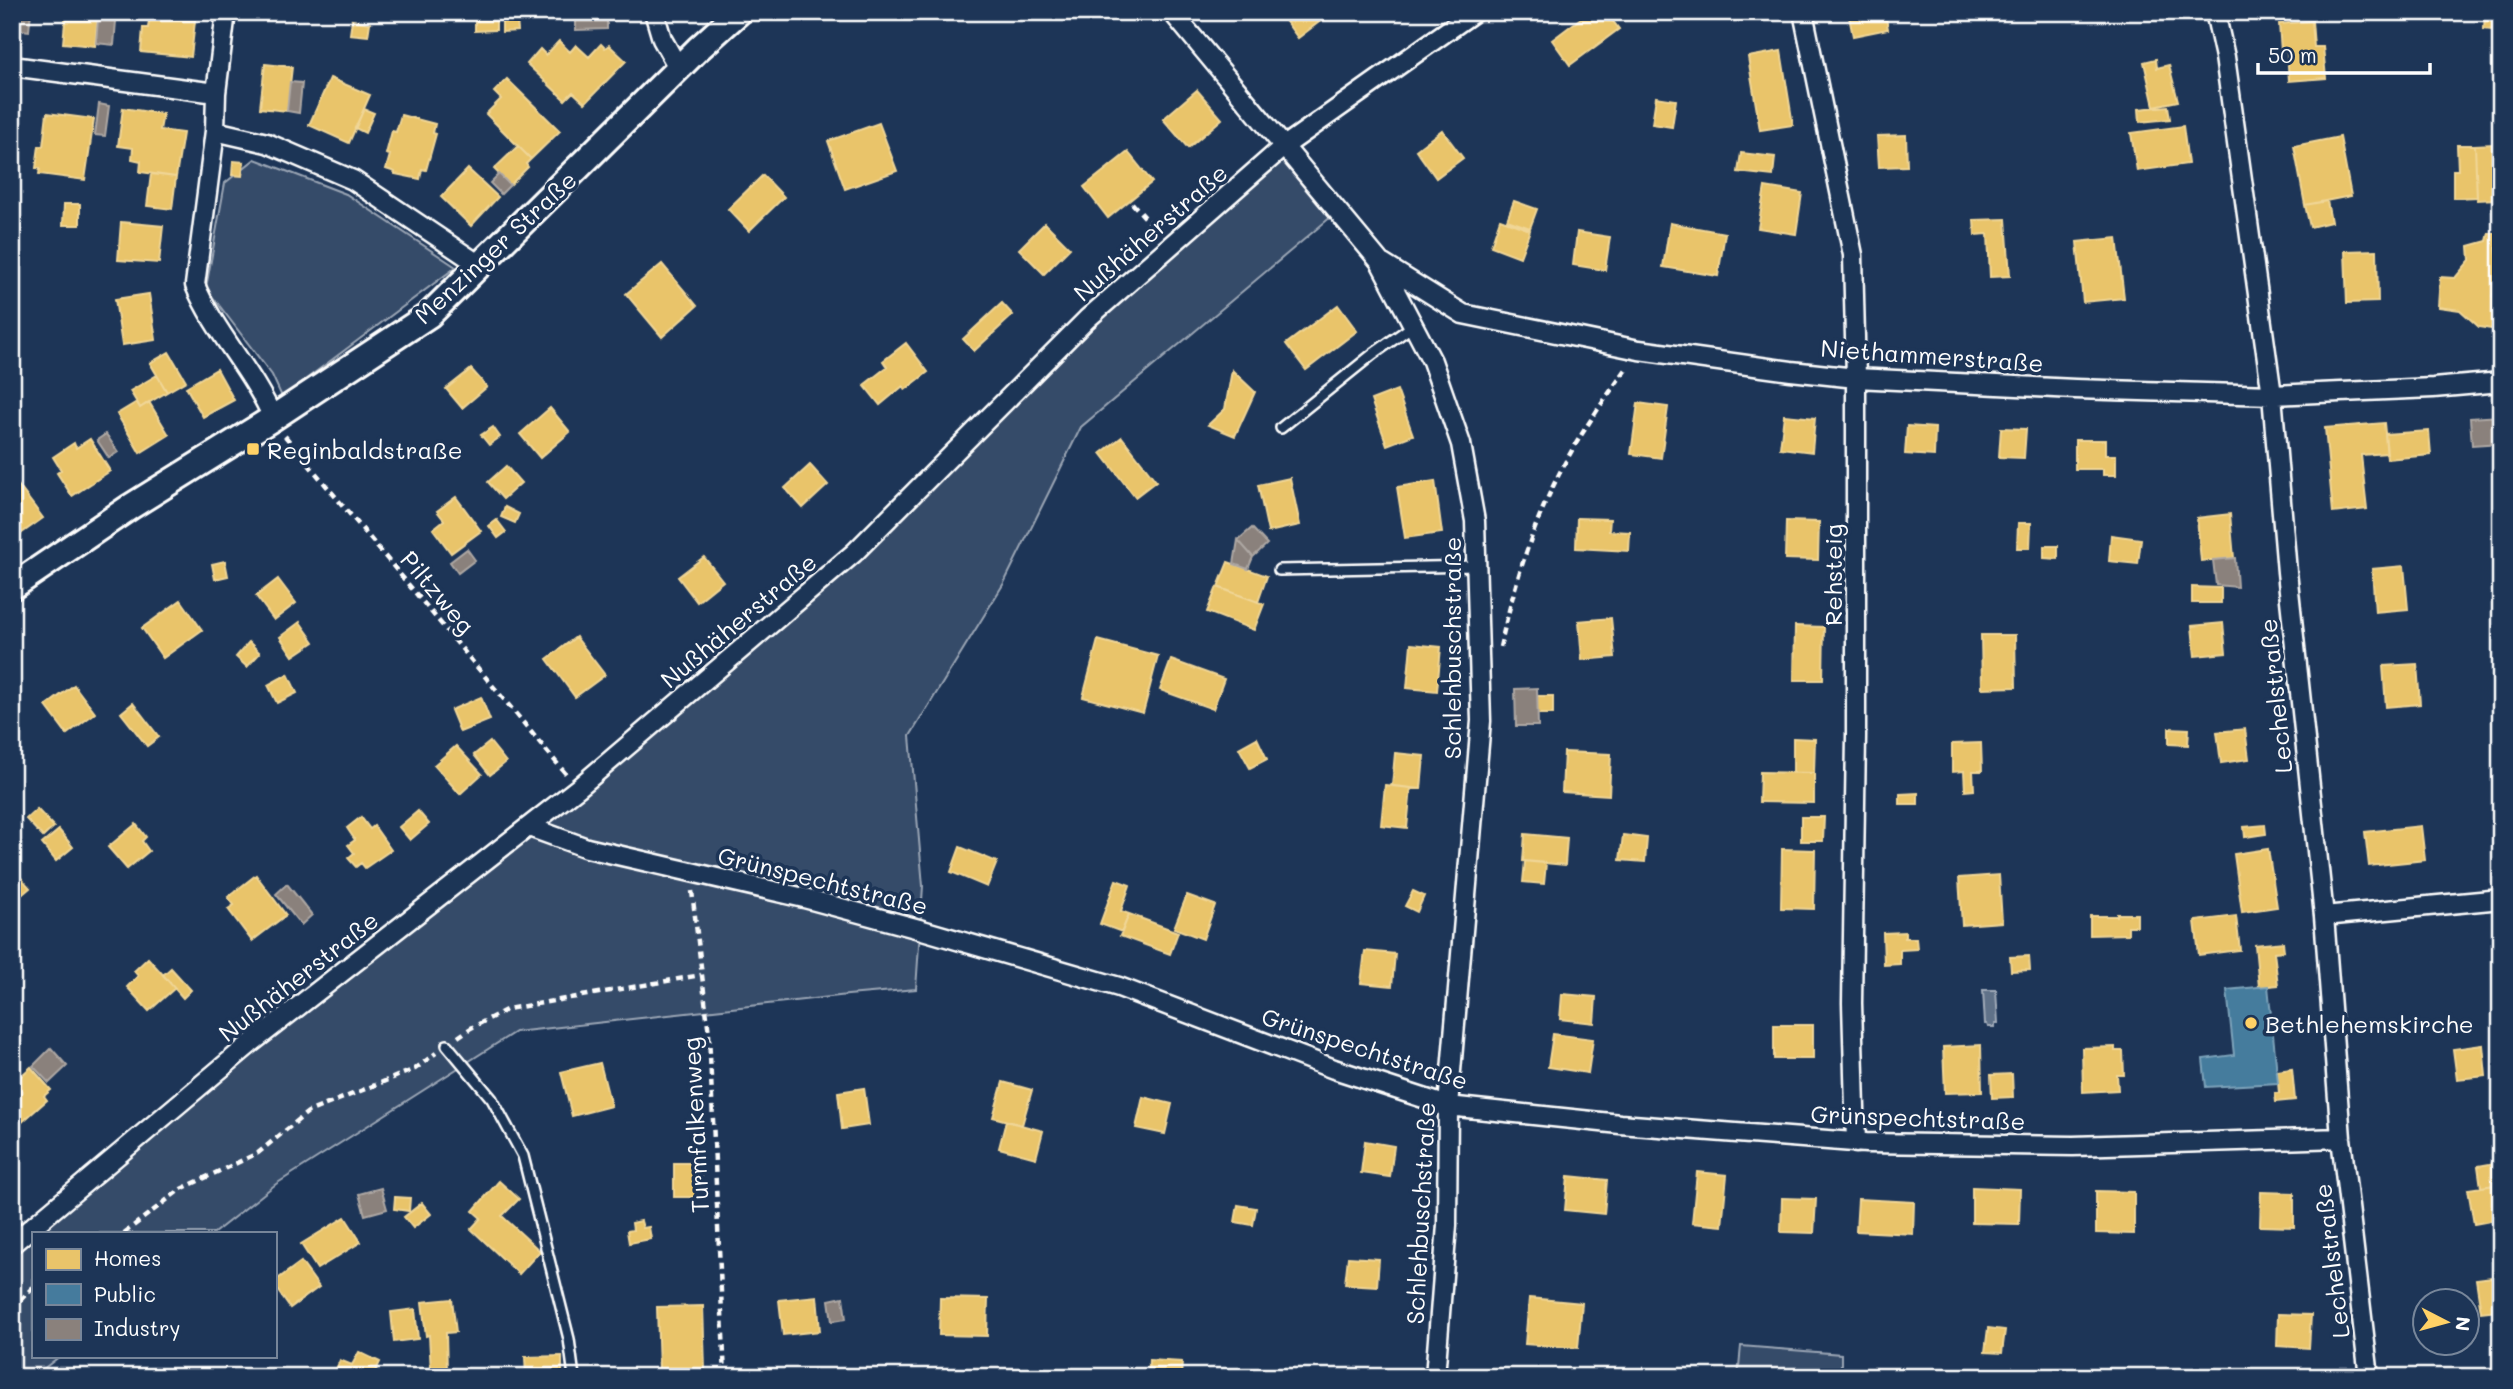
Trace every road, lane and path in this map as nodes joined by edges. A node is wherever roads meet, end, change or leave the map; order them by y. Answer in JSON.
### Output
{"nodes":[{"id":1,"x":226,"y":12,"type":"edge"},
{"id":2,"x":653,"y":12,"type":"edge"},
{"id":3,"x":739,"y":12,"type":"edge"},
{"id":4,"x":1172,"y":12,"type":"edge"},
{"id":5,"x":1474,"y":12,"type":"edge"},
{"id":6,"x":1803,"y":12,"type":"edge"},
{"id":7,"x":2215,"y":12,"type":"edge"},
{"id":8,"x":12,"y":66,"type":"edge"},
{"id":9,"x":679,"y":69,"type":"junction"},
{"id":10,"x":216,"y":93,"type":"junction"},
{"id":11,"x":215,"y":131,"type":"junction"},
{"id":12,"x":1283,"y":147,"type":"junction"},
{"id":13,"x":1132,"y":203,"type":"dead end"},
{"id":14,"x":1151,"y":224,"type":"dead end"},
{"id":15,"x":1380,"y":262,"type":"junction"},
{"id":16,"x":481,"y":266,"type":"junction"},
{"id":17,"x":1414,"y":325,"type":"junction"},
{"id":18,"x":1639,"y":350,"type":"junction"},
{"id":19,"x":1856,"y":377,"type":"junction"},
{"id":20,"x":2501,"y":382,"type":"edge"},
{"id":21,"x":2272,"y":395,"type":"junction"},
{"id":22,"x":273,"y":418,"type":"junction"},
{"id":23,"x":1282,"y":428,"type":"dead end"},
{"id":24,"x":1477,"y":566,"type":"junction"},
{"id":25,"x":1279,"y":570,"type":"dead end"},
{"id":26,"x":12,"y":587,"type":"edge"},
{"id":27,"x":1498,"y":656,"type":"dead end"},
{"id":28,"x":578,"y":788,"type":"junction"},
{"id":29,"x":528,"y":827,"type":"junction"},
{"id":30,"x":690,"y":873,"type":"junction"},
{"id":31,"x":2501,"y":899,"type":"edge"},
{"id":32,"x":2324,"y":916,"type":"junction"},
{"id":33,"x":701,"y":975,"type":"junction"},
{"id":34,"x":447,"y":1045,"type":"junction"},
{"id":35,"x":1448,"y":1106,"type":"junction"},
{"id":36,"x":2341,"y":1138,"type":"junction"},
{"id":37,"x":1856,"y":1143,"type":"junction"},
{"id":38,"x":125,"y":1232,"type":"edge"},
{"id":39,"x":12,"y":1244,"type":"edge"},
{"id":40,"x":32,"y":1288,"type":"edge"},
{"id":41,"x":12,"y":1309,"type":"edge"},
{"id":42,"x":574,"y":1377,"type":"edge"},
{"id":43,"x":725,"y":1377,"type":"edge"},
{"id":44,"x":1435,"y":1377,"type":"edge"},
{"id":45,"x":2370,"y":1377,"type":"edge"}],
"edges":[{"from":1,"to":10,"type":"street"},
{"from":2,"to":9,"type":"street"},
{"from":3,"to":9,"type":"street","name":"Menzinger Straße"},
{"from":4,"to":12,"type":"street","name":"Schlehbuschstraße"},
{"from":5,"to":12,"type":"street","name":"Nußhäherstraße"},
{"from":6,"to":19,"type":"street","name":"Rehsteig"},
{"from":7,"to":21,"type":"street","name":"Lechelstraße"},
{"from":8,"to":10,"type":"street"},
{"from":9,"to":16,"type":"street","name":"Menzinger Straße"},
{"from":10,"to":11,"type":"street"},
{"from":11,"to":16,"type":"street"},
{"from":11,"to":22,"type":"street"},
{"from":12,"to":15,"type":"street","name":"Schlehbuschstraße"},
{"from":12,"to":28,"type":"street","name":"Nußhäherstraße"},
{"from":13,"to":14,"type":"path"},
{"from":15,"to":17,"type":"street","name":"Schlehbuschstraße"},
{"from":15,"to":18,"type":"street","name":"Niethammerstraße"},
{"from":16,"to":22,"type":"street","name":"Menzinger Straße"},
{"from":17,"to":23,"type":"lane"},
{"from":17,"to":24,"type":"street","name":"Schlehbuschstraße"},
{"from":18,"to":19,"type":"street","name":"Niethammerstraße"},
{"from":18,"to":27,"type":"path"},
{"from":19,"to":21,"type":"street","name":"Niethammerstraße"},
{"from":19,"to":37,"type":"street","name":"Rehsteig"},
{"from":20,"to":21,"type":"street","name":"Niethammerstraße"},
{"from":21,"to":32,"type":"street","name":"Lechelstraße"},
{"from":22,"to":26,"type":"street","name":"Menzinger Straße"},
{"from":22,"to":28,"type":"path","name":"Piltzweg"},
{"from":24,"to":25,"type":"lane"},
{"from":24,"to":35,"type":"street","name":"Schlehbuschstraße"},
{"from":28,"to":29,"type":"street","name":"Nußhäherstraße"},
{"from":29,"to":30,"type":"street","name":"Grünspechtstraße"},
{"from":29,"to":39,"type":"street","name":"Nußhäherstraße"},
{"from":30,"to":33,"type":"path","name":"Turmfalkenweg"},
{"from":30,"to":35,"type":"street","name":"Grünspechtstraße"},
{"from":31,"to":32,"type":"street"},
{"from":32,"to":36,"type":"street","name":"Lechelstraße"},
{"from":33,"to":34,"type":"path"},
{"from":33,"to":43,"type":"path","name":"Turmfalkenweg"},
{"from":34,"to":38,"type":"path"},
{"from":34,"to":42,"type":"lane"},
{"from":35,"to":37,"type":"street","name":"Grünspechtstraße"},
{"from":35,"to":44,"type":"street","name":"Schlehbuschstraße"},
{"from":36,"to":37,"type":"street","name":"Grünspechtstraße"},
{"from":36,"to":45,"type":"street","name":"Lechelstraße"},
{"from":40,"to":41,"type":"path"}]}
